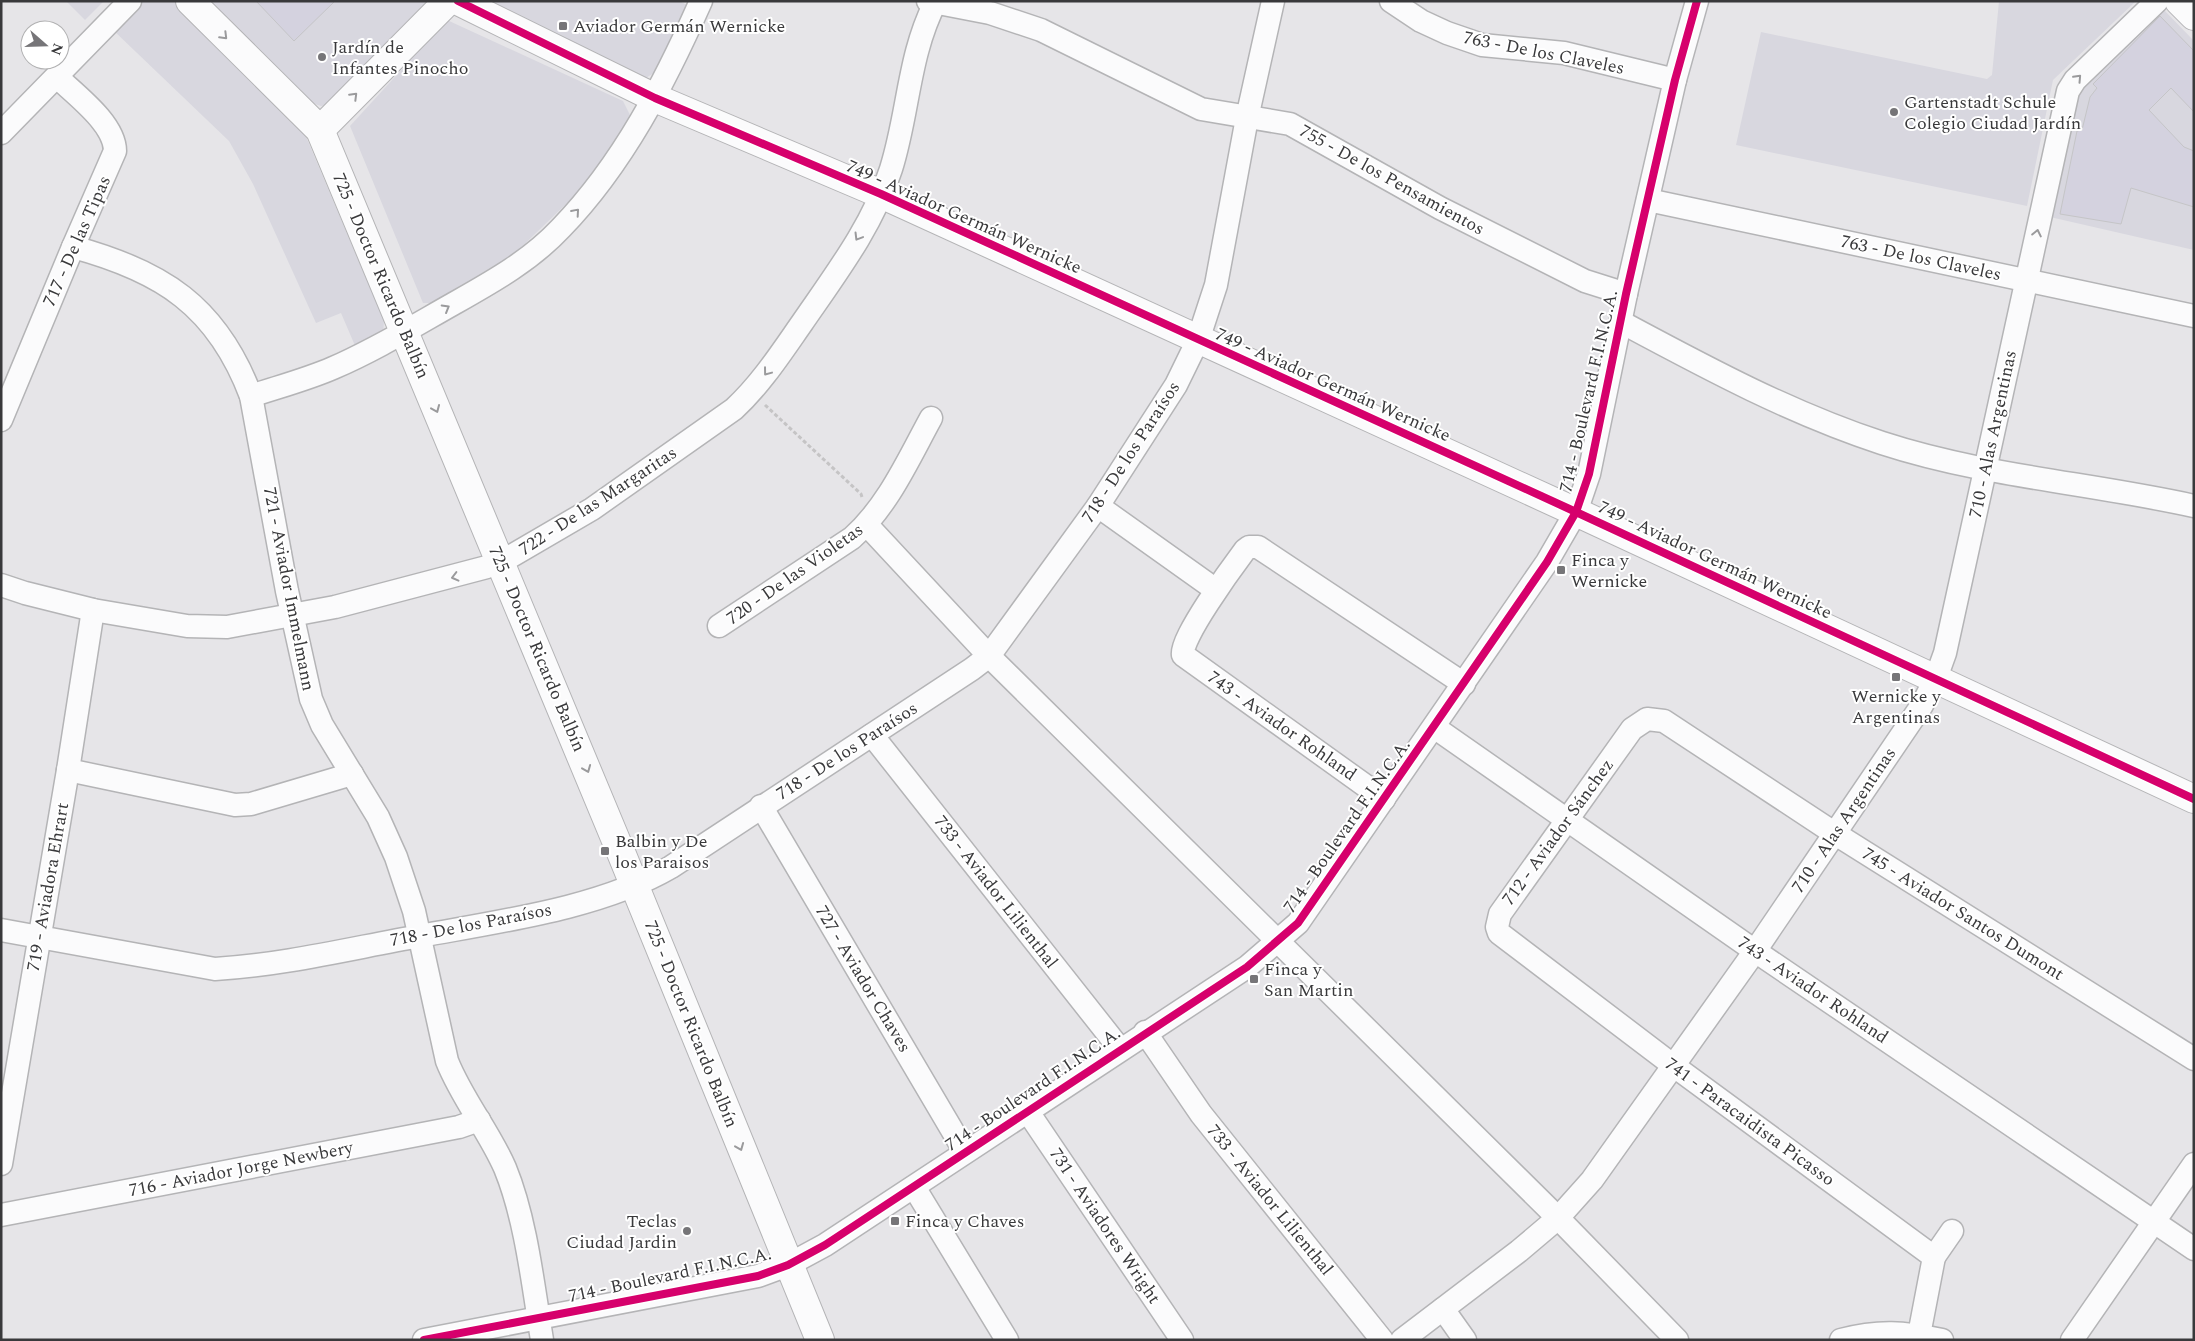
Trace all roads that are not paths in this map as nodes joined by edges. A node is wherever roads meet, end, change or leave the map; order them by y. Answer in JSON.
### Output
{"nodes":[{"id":1,"x":130,"y":1,"type":"edge"},
{"id":2,"x":190,"y":1,"type":"edge"},
{"id":3,"x":448,"y":1,"type":"edge"},
{"id":4,"x":458,"y":1,"type":"edge"},
{"id":5,"x":701,"y":1,"type":"edge"},
{"id":6,"x":1273,"y":1,"type":"edge"},
{"id":7,"x":1391,"y":1,"type":"edge"},
{"id":8,"x":1697,"y":1,"type":"edge"},
{"id":9,"x":2157,"y":1,"type":"edge"},
{"id":10,"x":2179,"y":1,"type":"edge"},
{"id":11,"x":933,"y":2,"type":"edge"},
{"id":12,"x":2194,"y":16,"type":"edge"},
{"id":13,"x":57,"y":77,"type":"junction"},
{"id":14,"x":1675,"y":80,"type":"junction"},
{"id":15,"x":655,"y":98,"type":"junction"},
{"id":16,"x":1247,"y":118,"type":"junction"},
{"id":17,"x":320,"y":130,"type":"junction"},
{"id":18,"x":1,"y":134,"type":"edge"},
{"id":19,"x":881,"y":194,"type":"junction"},
{"id":20,"x":1648,"y":200,"type":"junction"},
{"id":21,"x":73,"y":246,"type":"junction"},
{"id":22,"x":2027,"y":281,"type":"junction"},
{"id":23,"x":1626,"y":294,"type":"junction"},
{"id":24,"x":2194,"y":316,"type":"edge"},
{"id":25,"x":1621,"y":322,"type":"junction"},
{"id":26,"x":404,"y":332,"type":"junction"},
{"id":27,"x":1198,"y":340,"type":"junction"},
{"id":28,"x":251,"y":396,"type":"junction"},
{"id":29,"x":931,"y":418,"type":"dead end"},
{"id":30,"x":1,"y":420,"type":"edge"},
{"id":31,"x":1984,"y":469,"type":"junction"},
{"id":32,"x":1098,"y":506,"type":"junction"},
{"id":33,"x":2194,"y":506,"type":"edge"},
{"id":34,"x":1576,"y":512,"type":"junction"},
{"id":35,"x":867,"y":525,"type":"junction"},
{"id":36,"x":501,"y":562,"type":"junction"},
{"id":37,"x":1,"y":585,"type":"edge"},
{"id":38,"x":1216,"y":590,"type":"junction"},
{"id":39,"x":92,"y":610,"type":"junction"},
{"id":40,"x":292,"y":615,"type":"junction"},
{"id":41,"x":719,"y":626,"type":"dead end"},
{"id":42,"x":989,"y":656,"type":"junction"},
{"id":43,"x":1936,"y":678,"type":"junction"},
{"id":44,"x":1464,"y":684,"type":"junction"},
{"id":45,"x":1434,"y":727,"type":"junction"},
{"id":46,"x":1632,"y":729,"type":"joint"},
{"id":47,"x":872,"y":735,"type":"junction"},
{"id":48,"x":68,"y":770,"type":"junction"},
{"id":49,"x":352,"y":774,"type":"junction"},
{"id":50,"x":1384,"y":799,"type":"junction"},
{"id":51,"x":2194,"y":799,"type":"edge"},
{"id":52,"x":761,"y":806,"type":"junction"},
{"id":53,"x":1566,"y":821,"type":"junction"},
{"id":54,"x":1834,"y":834,"type":"junction"},
{"id":55,"x":634,"y":886,"type":"junction"},
{"id":56,"x":1,"y":930,"type":"edge"},
{"id":57,"x":419,"y":936,"type":"junction"},
{"id":58,"x":38,"y":938,"type":"junction"},
{"id":59,"x":1503,"y":938,"type":"joint"},
{"id":60,"x":1278,"y":940,"type":"junction"},
{"id":61,"x":1755,"y":950,"type":"junction"},
{"id":62,"x":1145,"y":1032,"type":"junction"},
{"id":63,"x":1120,"y":1049,"type":"junction"},
{"id":64,"x":2194,"y":1058,"type":"edge"},
{"id":65,"x":1674,"y":1066,"type":"junction"},
{"id":66,"x":1028,"y":1112,"type":"junction"},
{"id":67,"x":479,"y":1120,"type":"junction"},
{"id":68,"x":965,"y":1152,"type":"junction"},
{"id":69,"x":1,"y":1164,"type":"edge"},
{"id":70,"x":2194,"y":1164,"type":"edge"},
{"id":71,"x":914,"y":1187,"type":"junction"},
{"id":72,"x":1,"y":1215,"type":"edge"},
{"id":73,"x":1558,"y":1218,"type":"junction"},
{"id":74,"x":2153,"y":1222,"type":"junction"},
{"id":75,"x":1952,"y":1231,"type":"dead end"},
{"id":76,"x":2194,"y":1249,"type":"edge"},
{"id":77,"x":1934,"y":1257,"type":"junction"},
{"id":78,"x":788,"y":1265,"type":"junction"},
{"id":79,"x":1442,"y":1308,"type":"junction"},
{"id":80,"x":539,"y":1316,"type":"junction"},
{"id":81,"x":1919,"y":1335,"type":"junction"},
{"id":82,"x":424,"y":1340,"type":"edge"},
{"id":83,"x":542,"y":1340,"type":"edge"},
{"id":84,"x":820,"y":1340,"type":"edge"},
{"id":85,"x":1007,"y":1340,"type":"edge"},
{"id":86,"x":1182,"y":1340,"type":"edge"},
{"id":87,"x":1382,"y":1340,"type":"edge"},
{"id":88,"x":1402,"y":1340,"type":"edge"},
{"id":89,"x":1465,"y":1340,"type":"edge"},
{"id":90,"x":1677,"y":1340,"type":"edge"},
{"id":91,"x":1841,"y":1340,"type":"edge"},
{"id":92,"x":1942,"y":1340,"type":"edge"},
{"id":93,"x":2072,"y":1340,"type":"edge"}],
"edges":[{"from":1,"to":13,"type":"street"},
{"from":2,"to":17,"type":"street","name":"725 - Doctor Ricardo Balbín","one_way":true},
{"from":17,"to":3,"type":"street","one_way":true},
{"from":4,"to":15,"type":"street","name":"749 - Aviador Germán Wernicke"},
{"from":5,"to":15,"type":"street"},
{"from":6,"to":16,"type":"street","name":"718 - De los Paraísos"},
{"from":7,"to":14,"type":"street","name":"763 - De los Claveles"},
{"from":8,"to":14,"type":"street","name":"714 - Boulevard F.I.N.C.A."},
{"from":22,"to":9,"type":"street","name":"710 - Alas Argentinas","one_way":true},
{"from":10,"to":12,"type":"street"},
{"from":11,"to":16,"type":"street","name":"755 - De los Pensamientos"},
{"from":11,"to":19,"type":"street","name":"722 - De las Margaritas"},
{"from":13,"to":18,"type":"street"},
{"from":13,"to":21,"type":"street","name":"717 - De las Tipas"},
{"from":14,"to":20,"type":"street","name":"714 - Boulevard F.I.N.C.A."},
{"from":15,"to":19,"type":"street","name":"749 - Aviador Germán Wernicke"},
{"from":26,"to":15,"type":"street","one_way":true},
{"from":16,"to":23,"type":"street","name":"755 - De los Pensamientos"},
{"from":16,"to":27,"type":"street","name":"718 - De los Paraísos"},
{"from":17,"to":26,"type":"street","name":"725 - Doctor Ricardo Balbín"},
{"from":19,"to":27,"type":"street","name":"749 - Aviador Germán Wernicke"},
{"from":19,"to":36,"type":"street","name":"722 - De las Margaritas","one_way":true},
{"from":20,"to":22,"type":"street","name":"763 - De los Claveles"},
{"from":20,"to":23,"type":"street","name":"714 - Boulevard F.I.N.C.A."},
{"from":21,"to":28,"type":"street","name":"721 - Aviador Immelmann"},
{"from":21,"to":30,"type":"street","name":"717 - De las Tipas"},
{"from":22,"to":24,"type":"street","name":"763 - De los Claveles"},
{"from":22,"to":31,"type":"street","name":"710 - Alas Argentinas"},
{"from":23,"to":25,"type":"street","name":"714 - Boulevard F.I.N.C.A."},
{"from":25,"to":31,"type":"street"},
{"from":25,"to":34,"type":"street","name":"714 - Boulevard F.I.N.C.A."},
{"from":26,"to":28,"type":"street"},
{"from":26,"to":36,"type":"street","name":"725 - Doctor Ricardo Balbín","one_way":true},
{"from":27,"to":32,"type":"street","name":"718 - De los Paraísos"},
{"from":27,"to":34,"type":"street","name":"749 - Aviador Germán Wernicke"},
{"from":28,"to":40,"type":"street","name":"721 - Aviador Immelmann"},
{"from":29,"to":35,"type":"street","name":"720 - De las Violetas"},
{"from":31,"to":33,"type":"street"},
{"from":31,"to":43,"type":"street","name":"710 - Alas Argentinas"},
{"from":32,"to":38,"type":"street"},
{"from":32,"to":42,"type":"street","name":"718 - De los Paraísos"},
{"from":34,"to":43,"type":"street","name":"749 - Aviador Germán Wernicke"},
{"from":34,"to":44,"type":"street","name":"714 - Boulevard F.I.N.C.A."},
{"from":35,"to":41,"type":"street","name":"720 - De las Violetas"},
{"from":35,"to":42,"type":"street"},
{"from":36,"to":40,"type":"street","name":"722 - De las Margaritas","one_way":true},
{"from":36,"to":55,"type":"street","name":"725 - Doctor Ricardo Balbín","one_way":true},
{"from":37,"to":39,"type":"street","name":"722 - De las Margaritas"},
{"from":38,"to":44,"type":"street"},
{"from":38,"to":50,"type":"street","name":"743 - Aviador Rohland"},
{"from":39,"to":40,"type":"street","name":"722 - De las Margaritas"},
{"from":39,"to":48,"type":"street","name":"719 - Aviadora Ehrart"},
{"from":40,"to":49,"type":"street","name":"721 - Aviador Immelmann"},
{"from":42,"to":47,"type":"street","name":"718 - De los Paraísos"},
{"from":42,"to":60,"type":"street"},
{"from":43,"to":51,"type":"street","name":"749 - Aviador Germán Wernicke"},
{"from":43,"to":54,"type":"street","name":"710 - Alas Argentinas"},
{"from":44,"to":45,"type":"street","name":"714 - Boulevard F.I.N.C.A."},
{"from":45,"to":50,"type":"street","name":"714 - Boulevard F.I.N.C.A."},
{"from":45,"to":53,"type":"street","name":"743 - Aviador Rohland"},
{"from":46,"to":53,"type":"street","name":"712 - Aviador Sánchez"},
{"from":46,"to":54,"type":"street","name":"745 - Aviador Santos Dumont"},
{"from":47,"to":52,"type":"street","name":"718 - De los Paraísos"},
{"from":47,"to":63,"type":"street","name":"733 - Aviador Lilienthal"},
{"from":48,"to":49,"type":"street"},
{"from":48,"to":58,"type":"street","name":"719 - Aviadora Ehrart"},
{"from":49,"to":57,"type":"street","name":"721 - Aviador Immelmann"},
{"from":50,"to":60,"type":"street","name":"714 - Boulevard F.I.N.C.A."},
{"from":52,"to":55,"type":"street","name":"718 - De los Paraísos"},
{"from":52,"to":68,"type":"street","name":"727 - Aviador Chaves"},
{"from":53,"to":59,"type":"street","name":"712 - Aviador Sánchez"},
{"from":53,"to":61,"type":"street","name":"743 - Aviador Rohland"},
{"from":54,"to":61,"type":"street","name":"710 - Alas Argentinas"},
{"from":54,"to":64,"type":"street","name":"745 - Aviador Santos Dumont"},
{"from":55,"to":57,"type":"street","name":"718 - De los Paraísos"},
{"from":55,"to":78,"type":"street","name":"725 - Doctor Ricardo Balbín","one_way":true},
{"from":56,"to":58,"type":"street","name":"718 - De los Paraísos"},
{"from":57,"to":58,"type":"street","name":"718 - De los Paraísos"},
{"from":57,"to":67,"type":"street","name":"721 - Aviador Immelmann"},
{"from":58,"to":69,"type":"street","name":"719 - Aviadora Ehrart"},
{"from":59,"to":65,"type":"street","name":"741 - Paracaidista Picasso"},
{"from":60,"to":62,"type":"street","name":"714 - Boulevard F.I.N.C.A."},
{"from":60,"to":73,"type":"street"},
{"from":61,"to":65,"type":"street","name":"710 - Alas Argentinas"},
{"from":61,"to":74,"type":"street","name":"743 - Aviador Rohland"},
{"from":62,"to":63,"type":"street","name":"714 - Boulevard F.I.N.C.A."},
{"from":62,"to":87,"type":"street","name":"733 - Aviador Lilienthal"},
{"from":63,"to":66,"type":"street","name":"714 - Boulevard F.I.N.C.A."},
{"from":65,"to":73,"type":"street","name":"710 - Alas Argentinas"},
{"from":65,"to":77,"type":"street","name":"741 - Paracaidista Picasso"},
{"from":66,"to":68,"type":"street","name":"714 - Boulevard F.I.N.C.A."},
{"from":66,"to":86,"type":"street","name":"731 - Aviadores Wright"},
{"from":67,"to":72,"type":"street","name":"716 - Aviador Jorge Newbery"},
{"from":67,"to":80,"type":"street","name":"721 - Aviador Immelmann"},
{"from":68,"to":71,"type":"street","name":"714 - Boulevard F.I.N.C.A."},
{"from":70,"to":74,"type":"street"},
{"from":71,"to":78,"type":"street","name":"714 - Boulevard F.I.N.C.A."},
{"from":71,"to":85,"type":"street"},
{"from":73,"to":79,"type":"street","name":"710 - Alas Argentinas"},
{"from":73,"to":90,"type":"street"},
{"from":74,"to":76,"type":"street","name":"743 - Aviador Rohland"},
{"from":74,"to":93,"type":"street"},
{"from":75,"to":77,"type":"street"},
{"from":77,"to":81,"type":"street"},
{"from":78,"to":80,"type":"street","name":"714 - Boulevard F.I.N.C.A."},
{"from":78,"to":84,"type":"street","name":"725 - Doctor Ricardo Balbín"},
{"from":79,"to":88,"type":"street","name":"710 - Alas Argentinas"},
{"from":79,"to":89,"type":"street"},
{"from":80,"to":82,"type":"street","name":"714 - Boulevard F.I.N.C.A."},
{"from":80,"to":83,"type":"street","name":"721 - Aviador Immelmann"},
{"from":81,"to":91,"type":"street"},
{"from":81,"to":92,"type":"street"}]}
